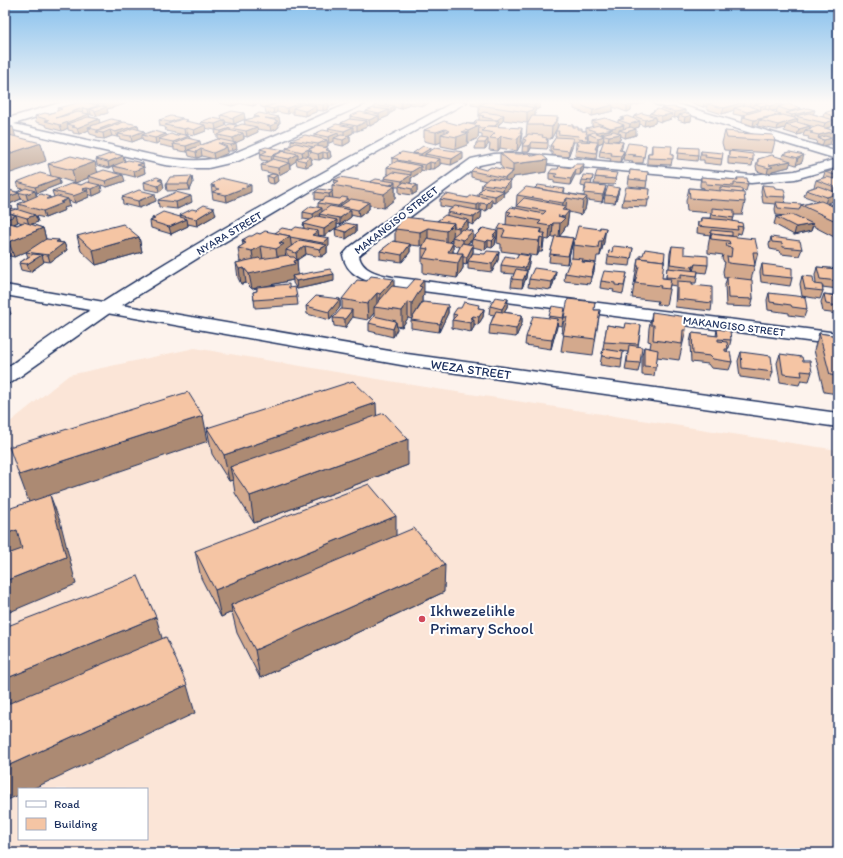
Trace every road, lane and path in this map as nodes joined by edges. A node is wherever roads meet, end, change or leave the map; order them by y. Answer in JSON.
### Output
{"nodes":[{"id":1,"x":84,"y":142,"type":"edge"},
{"id":2,"x":270,"y":142,"type":"edge"},
{"id":3,"x":386,"y":142,"type":"edge"},
{"id":4,"x":792,"y":142,"type":"edge"},
{"id":5,"x":838,"y":156,"type":"edge"},
{"id":6,"x":838,"y":163,"type":"edge"},
{"id":7,"x":5,"y":290,"type":"edge"},
{"id":8,"x":105,"y":308,"type":"junction"},
{"id":9,"x":838,"y":340,"type":"edge"},
{"id":10,"x":5,"y":378,"type":"edge"},
{"id":11,"x":838,"y":420,"type":"edge"}],
"edges":[{"from":1,"to":2,"type":"street"},
{"from":3,"to":8,"type":"street","name":"NYARA STREET"},
{"from":4,"to":5,"type":"street"},
{"from":6,"to":9,"type":"street","name":"MAKANGISO STREET"},
{"from":7,"to":8,"type":"street","name":"WEZA STREET"},
{"from":8,"to":10,"type":"street","name":"NYARA STREET"},
{"from":8,"to":11,"type":"street","name":"WEZA STREET"}]}
